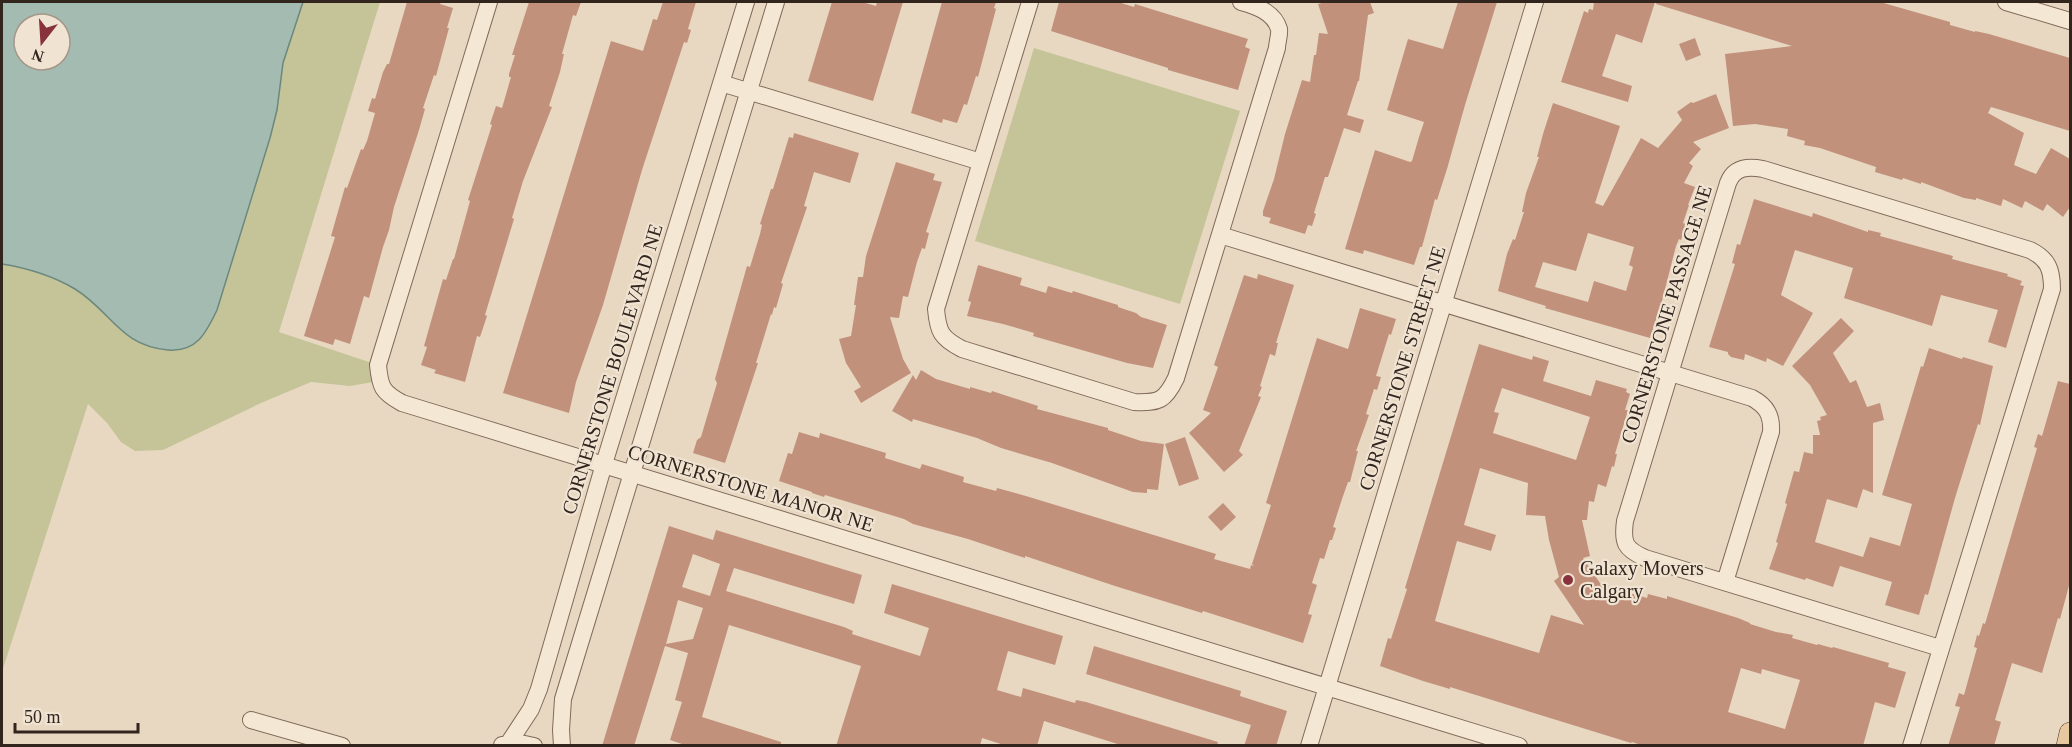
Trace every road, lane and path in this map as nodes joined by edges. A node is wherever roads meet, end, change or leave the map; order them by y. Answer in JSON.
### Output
{"nodes":[{"id":1,"x":489,"y":2,"type":"edge"},
{"id":2,"x":746,"y":2,"type":"edge"},
{"id":3,"x":776,"y":2,"type":"edge"},
{"id":4,"x":1030,"y":2,"type":"edge"},
{"id":5,"x":1241,"y":2,"type":"edge"},
{"id":6,"x":1535,"y":2,"type":"edge"},
{"id":7,"x":2006,"y":2,"type":"edge"},
{"id":8,"x":2070,"y":21,"type":"edge"},
{"id":9,"x":722,"y":83,"type":"junction"},
{"id":10,"x":749,"y":91,"type":"junction"},
{"id":11,"x":981,"y":162,"type":"junction"},
{"id":12,"x":1220,"y":236,"type":"junction"},
{"id":13,"x":1444,"y":304,"type":"junction"},
{"id":14,"x":1669,"y":373,"type":"junction"},
{"id":15,"x":603,"y":464,"type":"junction"},
{"id":16,"x":632,"y":474,"type":"junction"},
{"id":17,"x":1725,"y":582,"type":"junction"},
{"id":18,"x":1940,"y":648,"type":"junction"},
{"id":19,"x":1326,"y":686,"type":"junction"},
{"id":20,"x":251,"y":720,"type":"dead end"},
{"id":21,"x":2070,"y":733,"type":"edge"},
{"id":22,"x":505,"y":745,"type":"edge"},
{"id":23,"x":342,"y":746,"type":"edge"},
{"id":24,"x":534,"y":746,"type":"edge"},
{"id":25,"x":562,"y":746,"type":"edge"},
{"id":26,"x":1309,"y":746,"type":"edge"},
{"id":27,"x":1519,"y":746,"type":"edge"},
{"id":28,"x":1911,"y":746,"type":"edge"},
{"id":29,"x":2067,"y":746,"type":"edge"}],
"edges":[{"from":1,"to":15,"type":"street","name":"CORNERSTONE MANOR NE"},
{"from":2,"to":9,"type":"street","name":"CORNERSTONE BOULEVARD NE"},
{"from":3,"to":10,"type":"street"},
{"from":4,"to":11,"type":"street"},
{"from":5,"to":12,"type":"street"},
{"from":6,"to":13,"type":"street","name":"CORNERSTONE STREET NE"},
{"from":7,"to":8,"type":"street"},
{"from":9,"to":10,"type":"street"},
{"from":9,"to":15,"type":"street","name":"CORNERSTONE BOULEVARD NE"},
{"from":10,"to":11,"type":"street"},
{"from":10,"to":16,"type":"street"},
{"from":11,"to":12,"type":"street"},
{"from":12,"to":13,"type":"street"},
{"from":13,"to":14,"type":"street"},
{"from":13,"to":19,"type":"street","name":"CORNERSTONE STREET NE"},
{"from":14,"to":17,"type":"street"},
{"from":14,"to":17,"type":"street","name":"CORNERSTONE PASSAGE NE"},
{"from":14,"to":18,"type":"street","name":"CORNERSTONE PASSAGE NE"},
{"from":15,"to":16,"type":"street","name":"CORNERSTONE MANOR NE"},
{"from":15,"to":22,"type":"street","name":"CORNERSTONE BOULEVARD NE"},
{"from":16,"to":19,"type":"street","name":"CORNERSTONE MANOR NE"},
{"from":16,"to":25,"type":"street"},
{"from":17,"to":18,"type":"street","name":"CORNERSTONE PASSAGE NE"},
{"from":18,"to":28,"type":"street","name":"CORNERSTONE PASSAGE NE"},
{"from":19,"to":26,"type":"street","name":"CORNERSTONE STREET NE"},
{"from":19,"to":27,"type":"street"},
{"from":20,"to":23,"type":"street"},
{"from":21,"to":29,"type":"main road"},
{"from":22,"to":24,"type":"street"}]}
